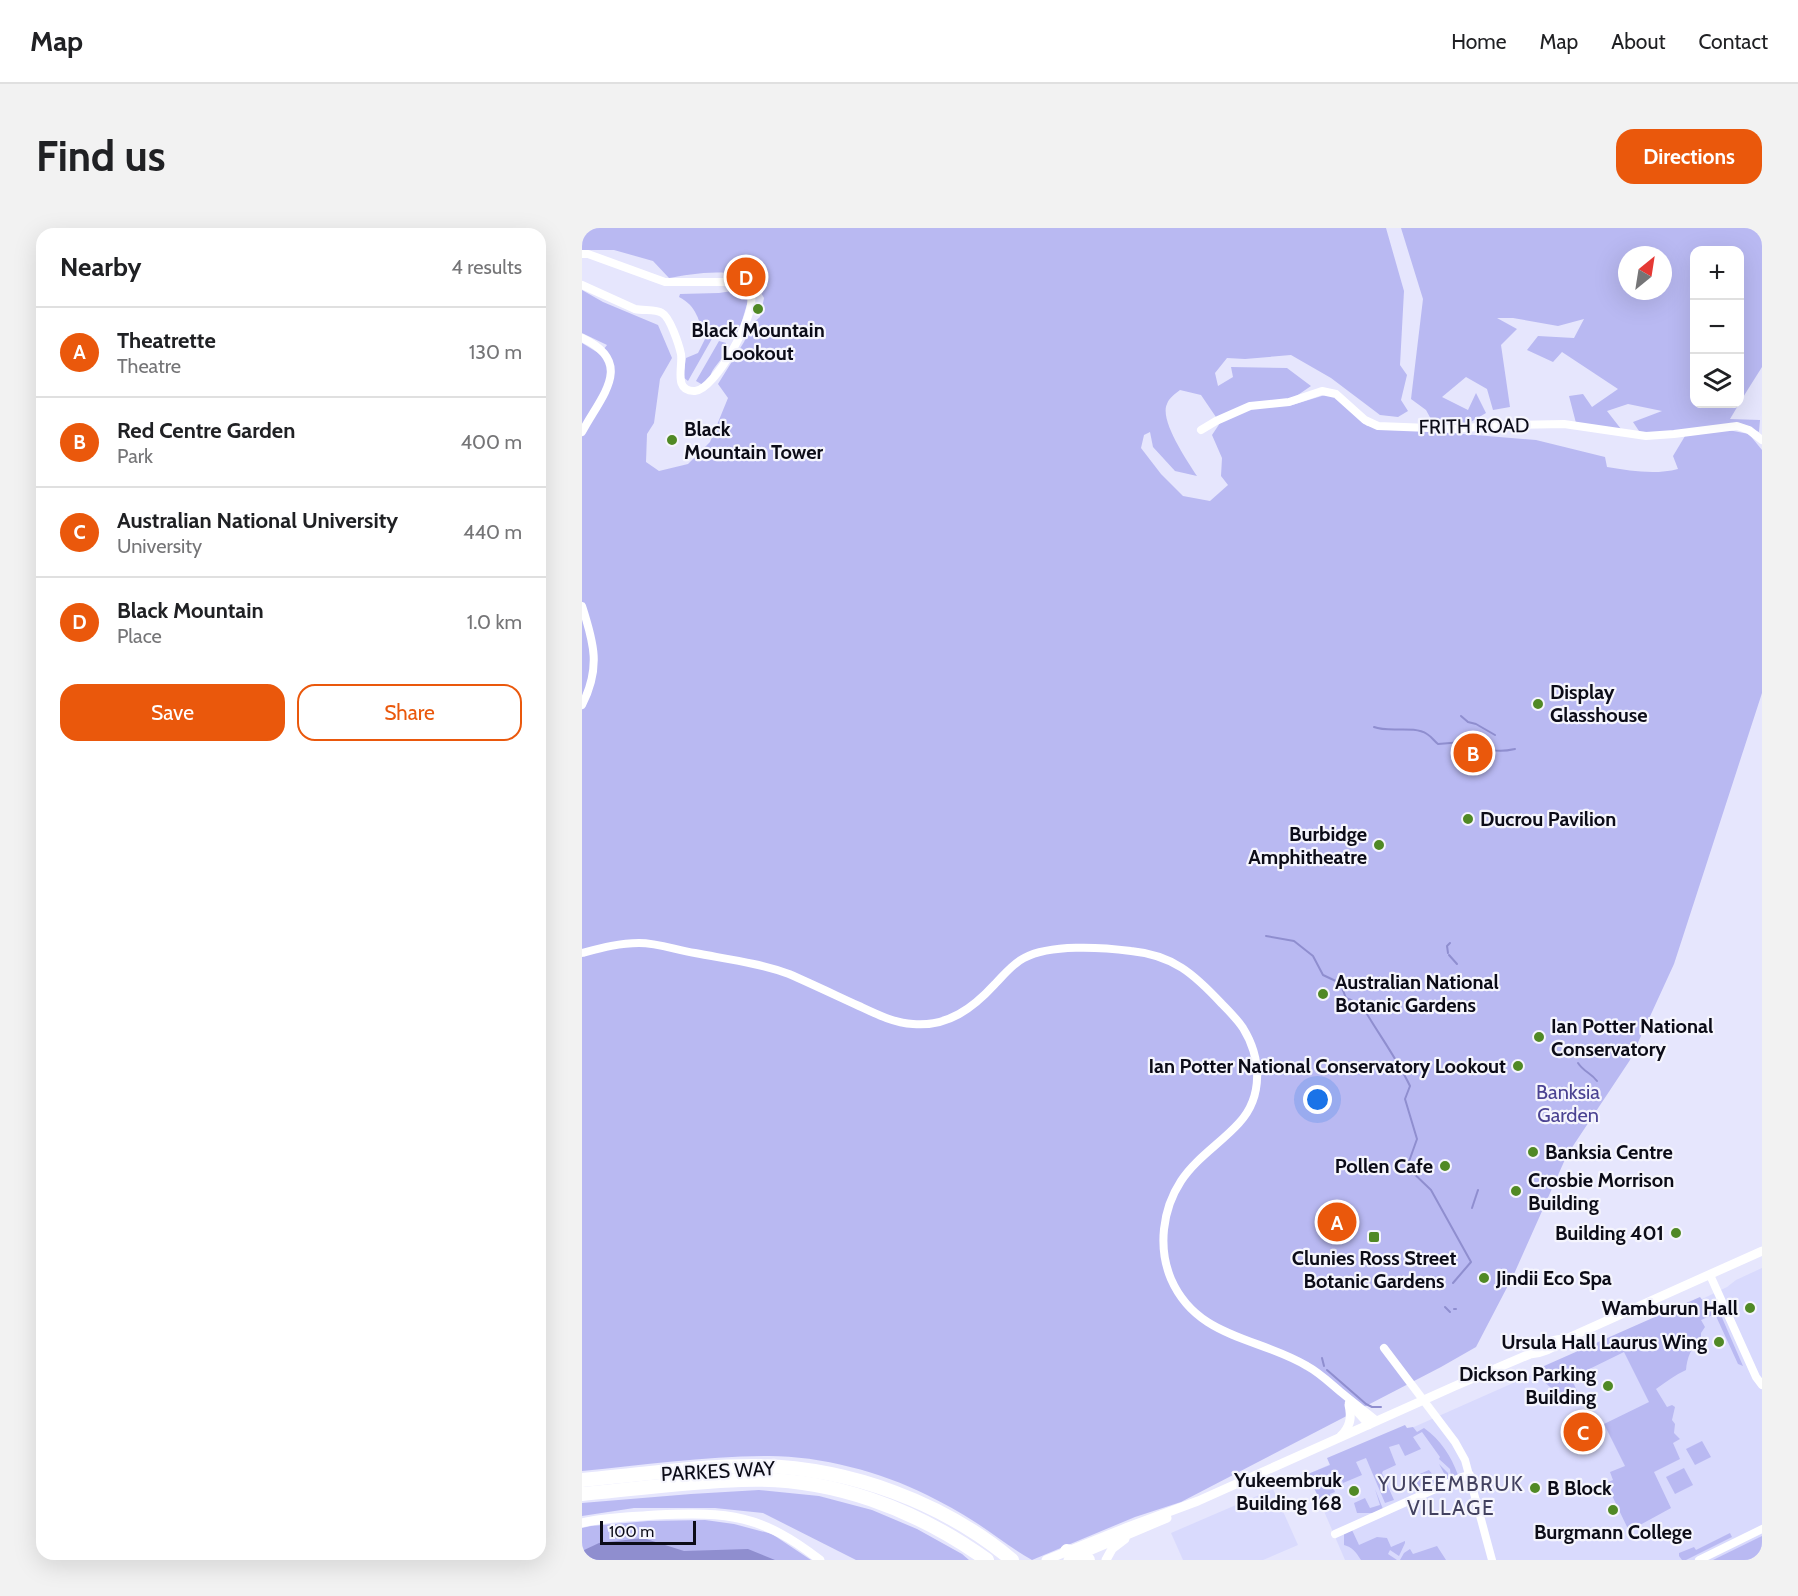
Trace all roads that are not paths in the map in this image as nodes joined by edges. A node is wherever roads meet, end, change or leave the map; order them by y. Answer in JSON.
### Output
{"nodes":[{"id":1,"x":582,"y":254,"type":"edge"},
{"id":2,"x":582,"y":285,"type":"edge"},
{"id":3,"x":582,"y":338,"type":"edge"},
{"id":4,"x":1201,"y":430,"type":"dead end"},
{"id":5,"x":582,"y":432,"type":"edge"},
{"id":6,"x":1762,"y":440,"type":"edge"},
{"id":7,"x":582,"y":606,"type":"edge"},
{"id":8,"x":582,"y":705,"type":"edge"},
{"id":9,"x":582,"y":953,"type":"edge"},
{"id":10,"x":1762,"y":1251,"type":"edge"},
{"id":11,"x":1710,"y":1275,"type":"junction"},
{"id":12,"x":1384,"y":1348,"type":"dead end"},
{"id":13,"x":1762,"y":1384,"type":"edge"},
{"id":14,"x":1347,"y":1401,"type":"junction"},
{"id":15,"x":1423,"y":1401,"type":"junction"},
{"id":16,"x":1373,"y":1423,"type":"junction"},
{"id":17,"x":1339,"y":1438,"type":"junction"},
{"id":18,"x":1470,"y":1476,"type":"junction"},
{"id":19,"x":582,"y":1480,"type":"edge"},
{"id":20,"x":582,"y":1494,"type":"edge"},
{"id":21,"x":1198,"y":1502,"type":"junction"},
{"id":22,"x":582,"y":1523,"type":"edge"},
{"id":23,"x":1762,"y":1529,"type":"edge"},
{"id":24,"x":1134,"y":1533,"type":"junction"},
{"id":25,"x":1335,"y":1534,"type":"dead end"},
{"id":26,"x":1068,"y":1555,"type":"edge"},
{"id":27,"x":1085,"y":1557,"type":"edge"},
{"id":28,"x":1010,"y":1559,"type":"edge"},
{"id":29,"x":820,"y":1560,"type":"edge"},
{"id":30,"x":987,"y":1560,"type":"edge"},
{"id":31,"x":1046,"y":1560,"type":"edge"},
{"id":32,"x":1106,"y":1560,"type":"edge"},
{"id":33,"x":1492,"y":1560,"type":"edge"},
{"id":34,"x":1699,"y":1560,"type":"edge"}],
"edges":[{"from":1,"to":2,"type":"street"},
{"from":3,"to":5,"type":"street"},
{"from":4,"to":6,"type":"street","name":"FRITH ROAD"},
{"from":7,"to":8,"type":"street"},
{"from":9,"to":14,"type":"street"},
{"from":10,"to":11,"type":"street"},
{"from":11,"to":13,"type":"street"},
{"from":11,"to":15,"type":"street"},
{"from":12,"to":15,"type":"street"},
{"from":14,"to":16,"type":"street"},
{"from":14,"to":17,"type":"street"},
{"from":15,"to":16,"type":"street"},
{"from":15,"to":18,"type":"street"},
{"from":16,"to":17,"type":"street"},
{"from":17,"to":21,"type":"street"},
{"from":18,"to":25,"type":"street"},
{"from":18,"to":33,"type":"street"},
{"from":19,"to":28,"type":"highway","name":"PARKES WAY"},
{"from":20,"to":30,"type":"highway","name":"PARKES WAY"},
{"from":21,"to":24,"type":"street"},
{"from":21,"to":26,"type":"street"},
{"from":22,"to":29,"type":"street"},
{"from":23,"to":34,"type":"street"},
{"from":24,"to":27,"type":"street"},
{"from":24,"to":32,"type":"street"},
{"from":26,"to":27,"type":"highway"},
{"from":26,"to":31,"type":"street"}]}
